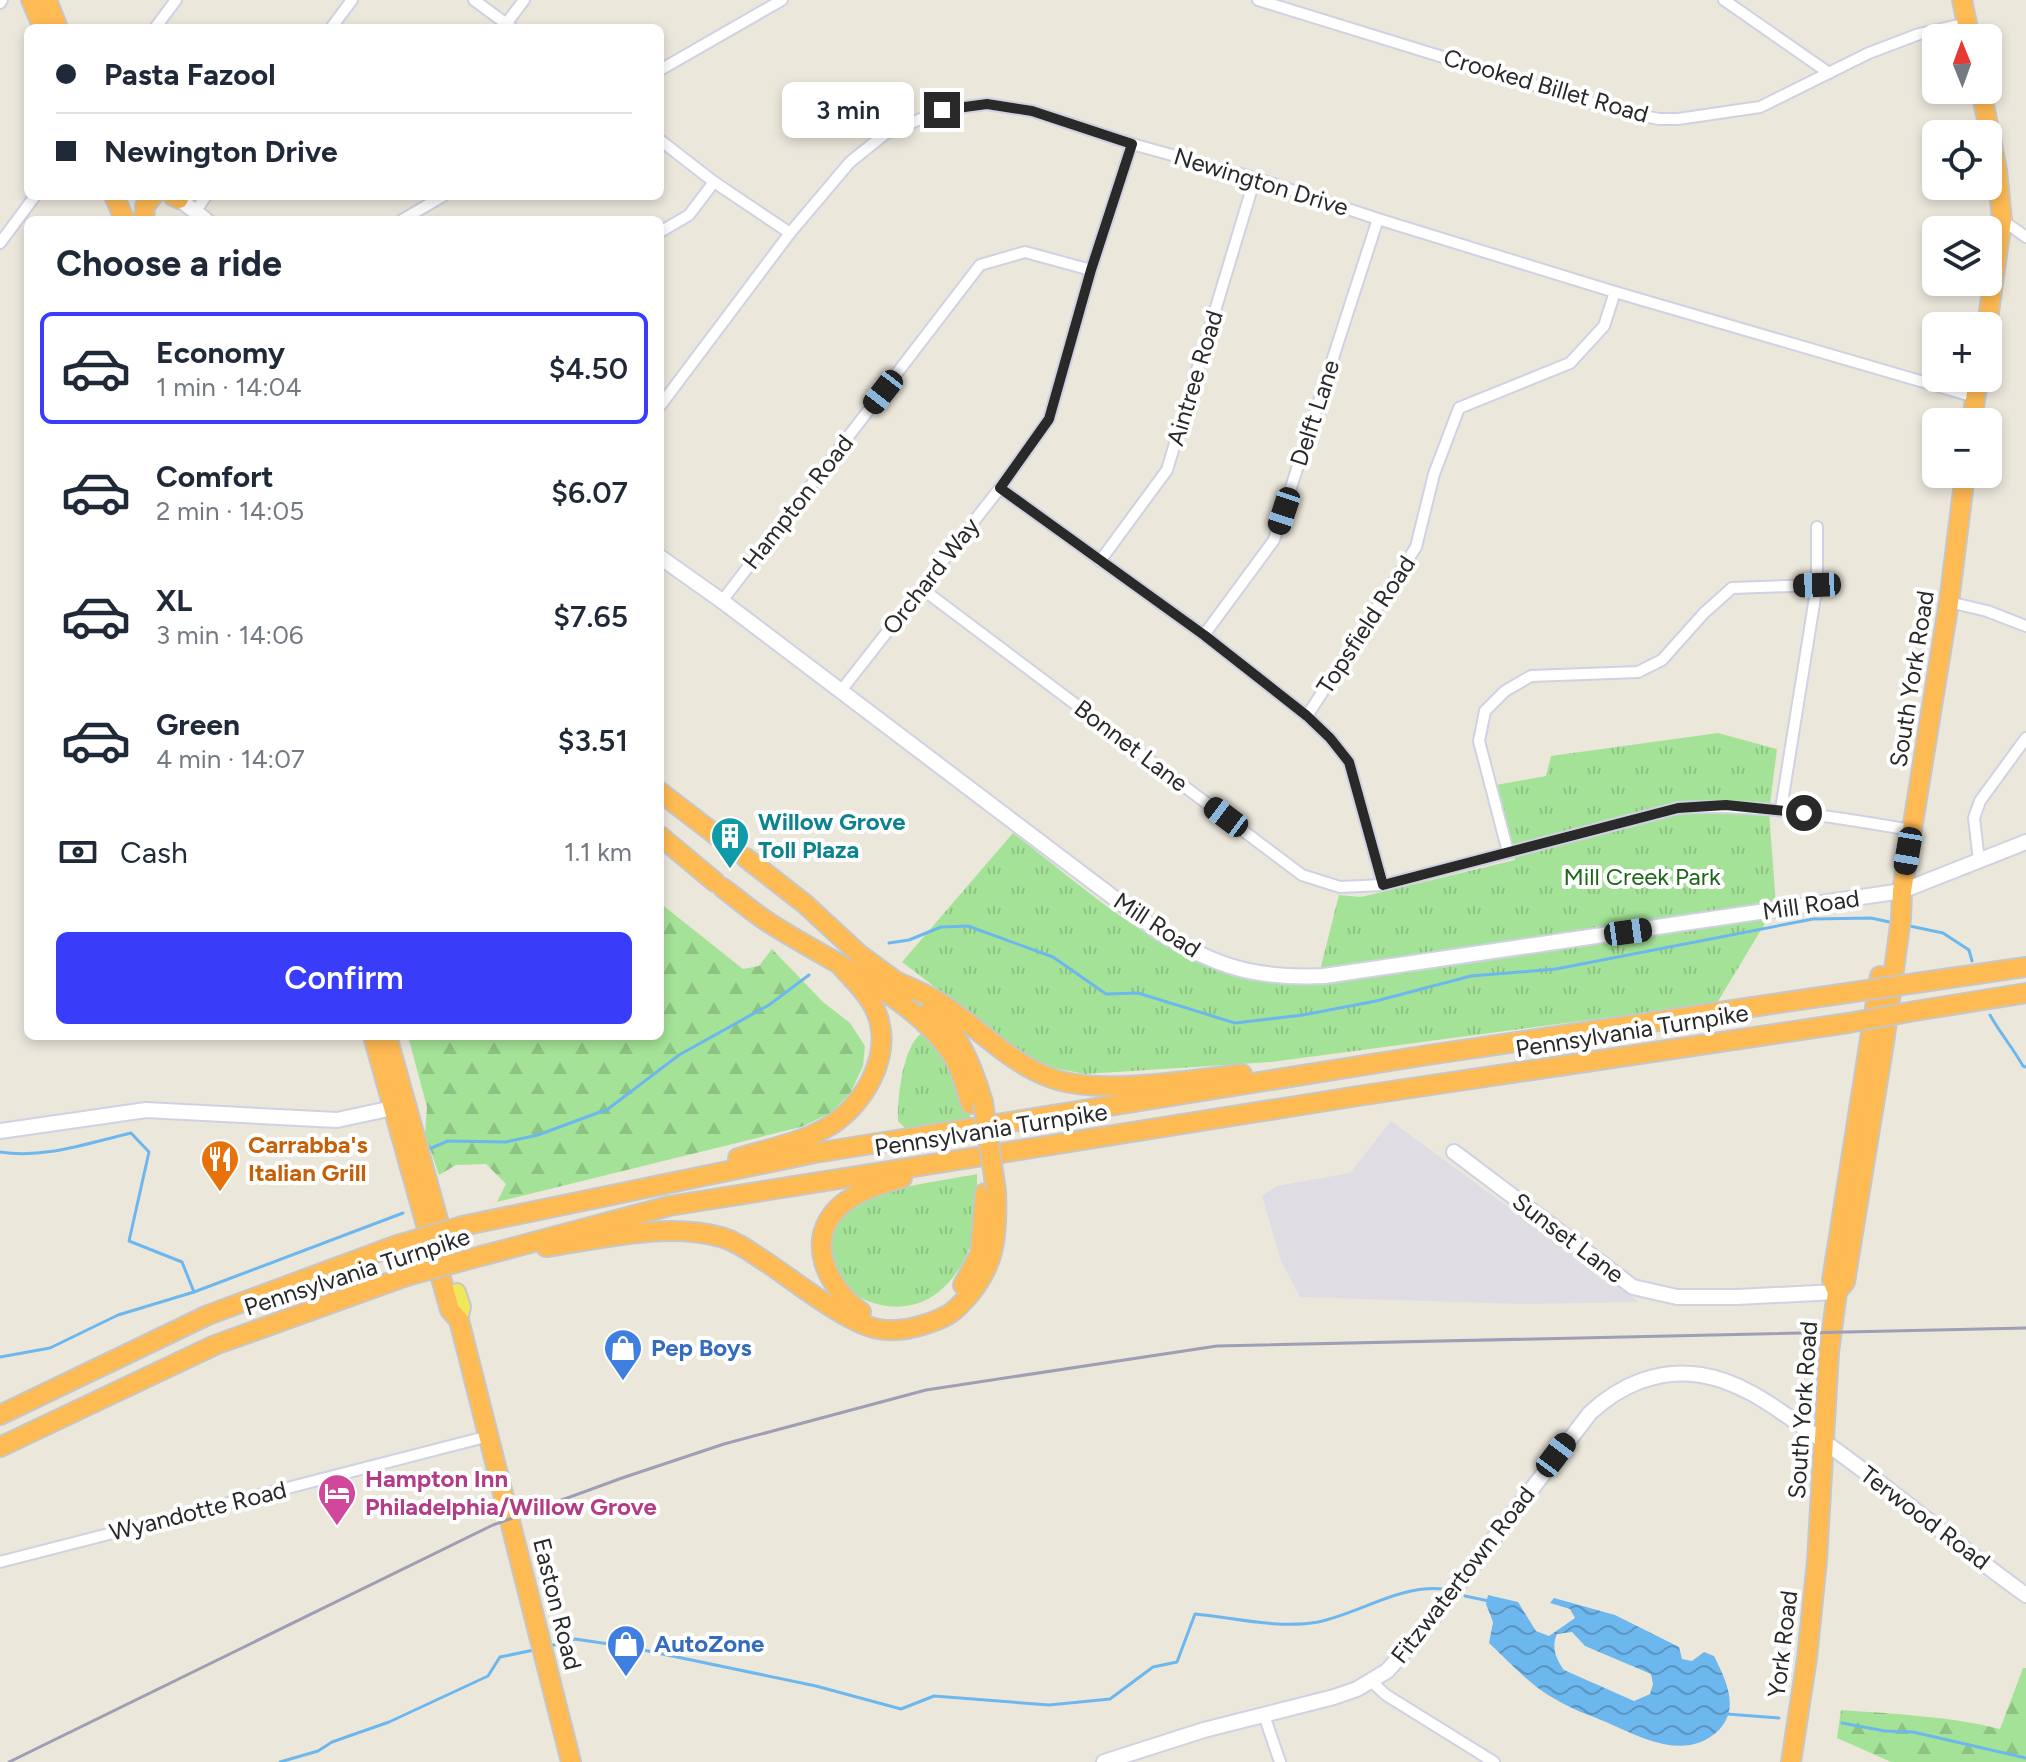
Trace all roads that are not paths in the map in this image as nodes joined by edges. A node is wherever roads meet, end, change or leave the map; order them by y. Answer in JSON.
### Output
{"nodes":[{"id":1,"x":31,"y":0,"type":"edge"},
{"id":2,"x":47,"y":0,"type":"edge"},
{"id":3,"x":176,"y":0,"type":"edge"},
{"id":4,"x":352,"y":0,"type":"edge"},
{"id":5,"x":474,"y":0,"type":"edge"},
{"id":6,"x":524,"y":0,"type":"edge"},
{"id":7,"x":782,"y":0,"type":"edge"},
{"id":8,"x":1258,"y":0,"type":"edge"},
{"id":9,"x":1724,"y":0,"type":"edge"},
{"id":10,"x":1962,"y":0,"type":"edge"},
{"id":11,"x":767,"y":3,"type":"edge"},
{"id":12,"x":41,"y":24,"type":"edge"},
{"id":13,"x":56,"y":24,"type":"edge"},
{"id":14,"x":158,"y":24,"type":"edge"},
{"id":15,"x":334,"y":24,"type":"edge"},
{"id":16,"x":506,"y":24,"type":"edge"},
{"id":17,"x":510,"y":24,"type":"edge"},
{"id":18,"x":1967,"y":24,"type":"edge"},
{"id":19,"x":1922,"y":34,"type":"edge"},
{"id":20,"x":664,"y":67,"type":"edge"},
{"id":21,"x":1829,"y":73,"type":"junction"},
{"id":22,"x":1984,"y":104,"type":"edge"},
{"id":23,"x":664,"y":143,"type":"edge"},
{"id":24,"x":1132,"y":144,"type":"junction"},
{"id":25,"x":1255,"y":178,"type":"junction"},
{"id":26,"x":714,"y":182,"type":"junction"},
{"id":27,"x":32,"y":200,"type":"edge"},
{"id":28,"x":180,"y":200,"type":"edge"},
{"id":29,"x":436,"y":200,"type":"edge"},
{"id":30,"x":200,"y":216,"type":"edge"},
{"id":31,"x":409,"y":216,"type":"edge"},
{"id":32,"x":2002,"y":216,"type":"edge"},
{"id":33,"x":1378,"y":219,"type":"junction"},
{"id":34,"x":2002,"y":220,"type":"edge"},
{"id":35,"x":664,"y":230,"type":"edge"},
{"id":36,"x":790,"y":233,"type":"junction"},
{"id":37,"x":2026,"y":237,"type":"edge"},
{"id":38,"x":0,"y":243,"type":"edge"},
{"id":39,"x":1091,"y":270,"type":"junction"},
{"id":40,"x":1615,"y":292,"type":"junction"},
{"id":41,"x":1922,"y":373,"type":"edge"},
{"id":42,"x":664,"y":401,"type":"edge"},
{"id":43,"x":1000,"y":488,"type":"junction"},
{"id":44,"x":1963,"y":488,"type":"edge"},
{"id":45,"x":1817,"y":527,"type":"dead end"},
{"id":46,"x":664,"y":560,"type":"edge"},
{"id":47,"x":1100,"y":561,"type":"junction"},
{"id":48,"x":1817,"y":585,"type":"junction"},
{"id":49,"x":921,"y":588,"type":"junction"},
{"id":50,"x":722,"y":601,"type":"junction"},
{"id":51,"x":1949,"y":602,"type":"junction"},
{"id":52,"x":2026,"y":626,"type":"edge"},
{"id":53,"x":1204,"y":635,"type":"junction"},
{"id":54,"x":840,"y":692,"type":"junction"},
{"id":55,"x":1307,"y":716,"type":"junction"},
{"id":56,"x":2026,"y":738,"type":"edge"},
{"id":57,"x":664,"y":795,"type":"edge"},
{"id":58,"x":1781,"y":809,"type":"junction"},
{"id":59,"x":1912,"y":830,"type":"junction"},
{"id":60,"x":664,"y":839,"type":"edge"},
{"id":61,"x":2026,"y":842,"type":"edge"},
{"id":62,"x":1508,"y":852,"type":"junction"},
{"id":63,"x":1979,"y":861,"type":"junction"},
{"id":64,"x":1383,"y":885,"type":"junction"},
{"id":65,"x":1902,"y":891,"type":"junction"},
{"id":66,"x":840,"y":965,"type":"junction"},
{"id":67,"x":2026,"y":967,"type":"edge"},
{"id":68,"x":900,"y":983,"type":"junction"},
{"id":69,"x":2026,"y":993,"type":"edge"},
{"id":70,"x":374,"y":1040,"type":"edge"},
{"id":71,"x":388,"y":1040,"type":"edge"},
{"id":72,"x":1428,"y":1055,"type":"junction"},
{"id":73,"x":977,"y":1103,"type":"junction"},
{"id":74,"x":399,"y":1107,"type":"junction"},
{"id":75,"x":0,"y":1131,"type":"edge"},
{"id":76,"x":1010,"y":1152,"type":"junction"},
{"id":77,"x":1454,"y":1152,"type":"dead end"},
{"id":78,"x":626,"y":1191,"type":"junction"},
{"id":79,"x":991,"y":1192,"type":"junction"},
{"id":80,"x":481,"y":1256,"type":"junction"},
{"id":81,"x":457,"y":1292,"type":"joint"},
{"id":82,"x":1837,"y":1292,"type":"junction"},
{"id":83,"x":459,"y":1320,"type":"junction"},
{"id":84,"x":0,"y":1415,"type":"edge"},
{"id":85,"x":489,"y":1436,"type":"junction"},
{"id":86,"x":1823,"y":1441,"type":"junction"},
{"id":87,"x":0,"y":1447,"type":"edge"},
{"id":88,"x":1819,"y":1531,"type":"joint"},
{"id":89,"x":0,"y":1562,"type":"edge"},
{"id":90,"x":2026,"y":1595,"type":"edge"},
{"id":91,"x":1371,"y":1681,"type":"junction"},
{"id":92,"x":1264,"y":1715,"type":"junction"},
{"id":93,"x":571,"y":1762,"type":"edge"},
{"id":94,"x":1104,"y":1762,"type":"edge"},
{"id":95,"x":1280,"y":1762,"type":"edge"},
{"id":96,"x":1494,"y":1762,"type":"edge"},
{"id":97,"x":1791,"y":1762,"type":"edge"}],
"edges":[{"from":1,"to":12,"type":"highway"},
{"from":2,"to":13,"type":"highway"},
{"from":3,"to":14,"type":"street"},
{"from":4,"to":15,"type":"street"},
{"from":5,"to":16,"type":"street"},
{"from":6,"to":17,"type":"street"},
{"from":7,"to":11,"type":"street"},
{"from":8,"to":21,"type":"street","name":"Crooked Billet Road"},
{"from":9,"to":21,"type":"street"},
{"from":10,"to":18,"type":"highway"},
{"from":11,"to":20,"type":"street"},
{"from":19,"to":21,"type":"street","name":"Crooked Billet Road"},
{"from":22,"to":32,"type":"highway"},
{"from":23,"to":26,"type":"street"},
{"from":24,"to":25,"type":"street","name":"Newington Drive"},
{"from":24,"to":36,"type":"street","name":"Newington Drive"},
{"from":24,"to":39,"type":"street","name":"Orchard Way"},
{"from":25,"to":33,"type":"street","name":"Newington Drive"},
{"from":25,"to":47,"type":"street","name":"Aintree Road"},
{"from":26,"to":35,"type":"street"},
{"from":26,"to":36,"type":"street"},
{"from":27,"to":38,"type":"street"},
{"from":28,"to":30,"type":"street"},
{"from":29,"to":31,"type":"street"},
{"from":33,"to":40,"type":"street","name":"Newington Drive"},
{"from":33,"to":53,"type":"street","name":"Delft Lane"},
{"from":34,"to":37,"type":"street"},
{"from":36,"to":42,"type":"street","name":"Newington Drive"},
{"from":39,"to":43,"type":"street","name":"Orchard Way"},
{"from":39,"to":50,"type":"street","name":"Hampton Road"},
{"from":40,"to":41,"type":"street","name":"Newington Drive"},
{"from":40,"to":55,"type":"street","name":"Topsfield Road"},
{"from":43,"to":47,"type":"street"},
{"from":43,"to":49,"type":"street","name":"Orchard Way"},
{"from":44,"to":51,"type":"highway","name":"South York Road"},
{"from":45,"to":48,"type":"street"},
{"from":46,"to":50,"type":"street","name":"Mill Road"},
{"from":47,"to":53,"type":"street"},
{"from":48,"to":58,"type":"street"},
{"from":48,"to":62,"type":"street"},
{"from":49,"to":54,"type":"street","name":"Orchard Way"},
{"from":49,"to":64,"type":"street","name":"Bonnet Lane"},
{"from":50,"to":54,"type":"street","name":"Mill Road"},
{"from":51,"to":52,"type":"street"},
{"from":51,"to":59,"type":"highway","name":"South York Road"},
{"from":53,"to":55,"type":"street"},
{"from":54,"to":65,"type":"street","name":"Mill Road"},
{"from":55,"to":64,"type":"street"},
{"from":56,"to":63,"type":"street"},
{"from":57,"to":68,"type":"highway"},
{"from":58,"to":59,"type":"street","name":"Bonnet Lane"},
{"from":58,"to":62,"type":"street","name":"Bonnet Lane"},
{"from":59,"to":65,"type":"highway","name":"South York Road"},
{"from":60,"to":66,"type":"highway"},
{"from":61,"to":63,"type":"street","name":"Mill Road"},
{"from":62,"to":64,"type":"street","name":"Bonnet Lane"},
{"from":63,"to":65,"type":"street","name":"Mill Road"},
{"from":65,"to":82,"type":"highway","name":"South York Road"},
{"from":66,"to":73,"type":"highway"},
{"from":66,"to":78,"type":"highway"},
{"from":67,"to":72,"type":"highway","name":"Pennsylvania Turnpike","bridge":true},
{"from":68,"to":72,"type":"highway"},
{"from":68,"to":73,"type":"highway"},
{"from":69,"to":76,"type":"highway","name":"Pennsylvania Turnpike","bridge":true},
{"from":70,"to":74,"type":"highway","name":"Easton Road"},
{"from":71,"to":74,"type":"highway","name":"Easton Road"},
{"from":72,"to":78,"type":"highway","name":"Pennsylvania Turnpike"},
{"from":73,"to":79,"type":"highway","bridge":true},
{"from":74,"to":75,"type":"street"},
{"from":74,"to":81,"type":"highway","name":"Easton Road"},
{"from":74,"to":83,"type":"highway","name":"Easton Road"},
{"from":76,"to":79,"type":"highway"},
{"from":76,"to":80,"type":"highway","name":"Pennsylvania Turnpike"},
{"from":77,"to":82,"type":"street","name":"Sunset Lane"},
{"from":78,"to":84,"type":"highway","name":"Pennsylvania Turnpike","bridge":true},
{"from":79,"to":80,"type":"highway"},
{"from":80,"to":87,"type":"highway","name":"Pennsylvania Turnpike","bridge":true},
{"from":81,"to":83,"type":"main road","name":"Easton Road"},
{"from":82,"to":86,"type":"highway","name":"South York Road"},
{"from":83,"to":85,"type":"highway","name":"Easton Road"},
{"from":85,"to":89,"type":"street","name":"Wyandotte Road"},
{"from":85,"to":93,"type":"highway","name":"Easton Road"},
{"from":86,"to":88,"type":"highway","name":"South York Road"},
{"from":86,"to":90,"type":"street","name":"Terwood Road"},
{"from":86,"to":91,"type":"street","name":"Fitzwatertown Road"},
{"from":88,"to":97,"type":"highway","name":"York Road"},
{"from":91,"to":92,"type":"street","name":"Fitzwatertown Road"},
{"from":91,"to":96,"type":"street"},
{"from":92,"to":94,"type":"street","name":"Fitzwatertown Road"},
{"from":92,"to":95,"type":"street"}]}
